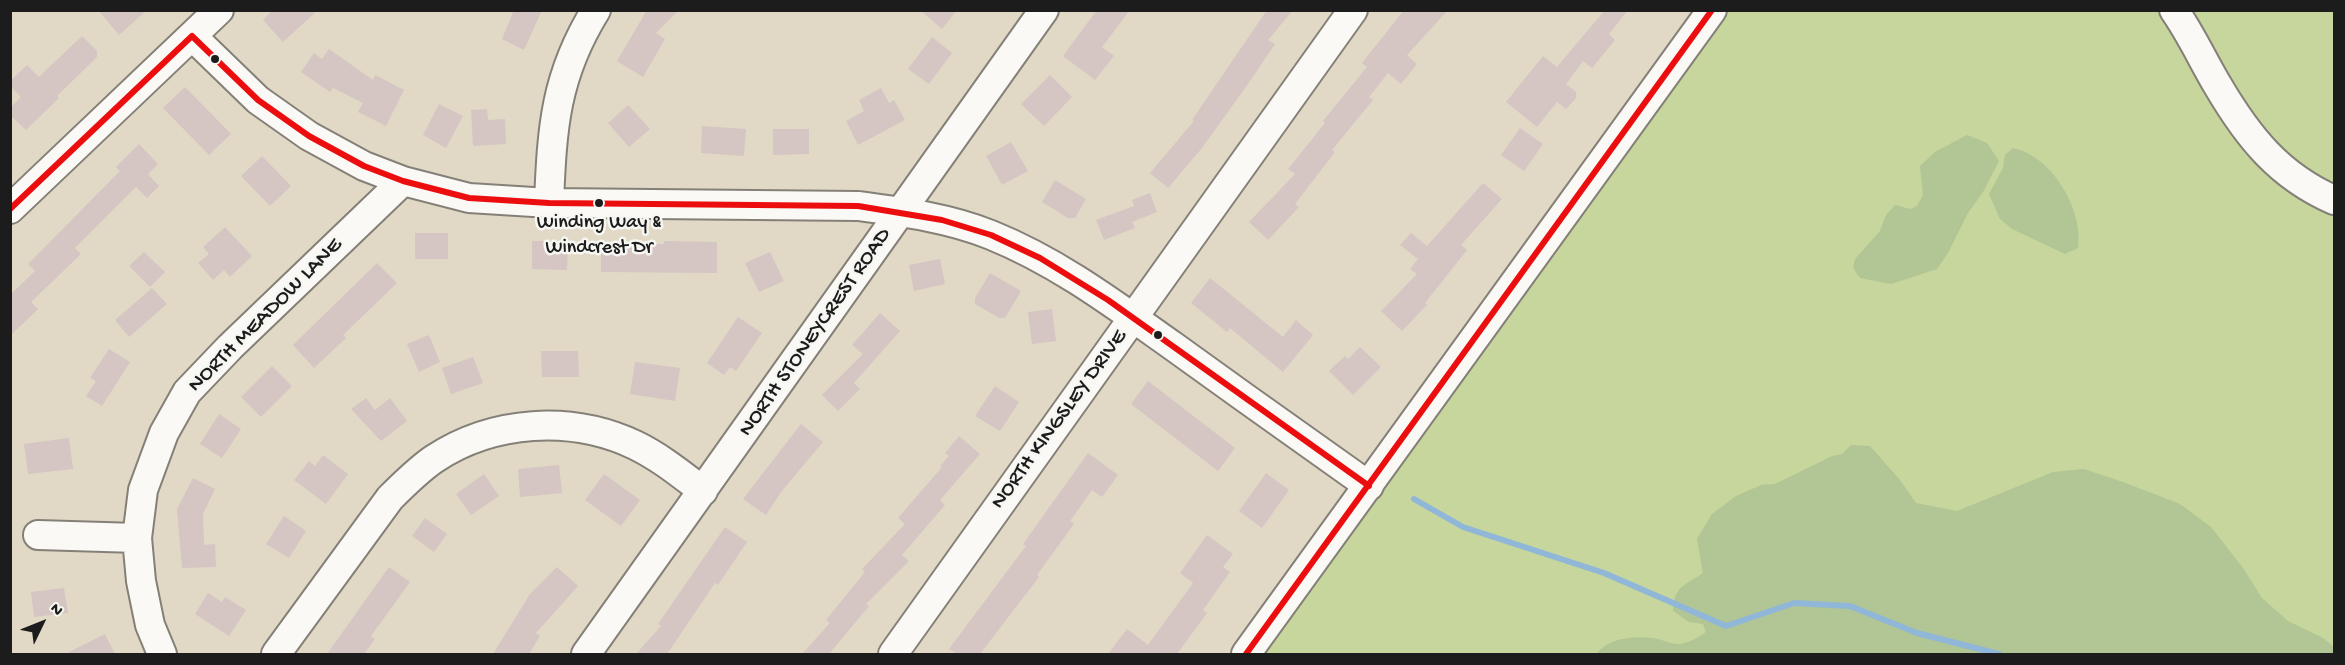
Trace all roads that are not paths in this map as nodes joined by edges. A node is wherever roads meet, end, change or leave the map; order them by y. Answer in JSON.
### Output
{"nodes":[{"id":1,"x":219,"y":10,"type":"edge"},
{"id":2,"x":596,"y":10,"type":"edge"},
{"id":3,"x":1044,"y":10,"type":"edge"},
{"id":4,"x":1353,"y":10,"type":"edge"},
{"id":5,"x":1712,"y":10,"type":"edge"},
{"id":6,"x":2174,"y":10,"type":"edge"},
{"id":7,"x":192,"y":36,"type":"junction"},
{"id":8,"x":403,"y":181,"type":"junction"},
{"id":9,"x":2334,"y":200,"type":"edge"},
{"id":10,"x":549,"y":203,"type":"junction"},
{"id":11,"x":10,"y":209,"type":"edge"},
{"id":12,"x":902,"y":211,"type":"junction"},
{"id":13,"x":1133,"y":318,"type":"junction"},
{"id":14,"x":1369,"y":486,"type":"junction"},
{"id":15,"x":703,"y":491,"type":"junction"},
{"id":16,"x":38,"y":535,"type":"dead end"},
{"id":17,"x":137,"y":538,"type":"junction"},
{"id":18,"x":162,"y":654,"type":"edge"},
{"id":19,"x":276,"y":654,"type":"edge"},
{"id":20,"x":586,"y":654,"type":"edge"},
{"id":21,"x":893,"y":654,"type":"edge"},
{"id":22,"x":1246,"y":654,"type":"edge"}],
"edges":[{"from":1,"to":7,"type":"street"},
{"from":2,"to":10,"type":"street"},
{"from":3,"to":12,"type":"street","name":"NORTH STONEYCREST ROAD"},
{"from":4,"to":13,"type":"street","name":"NORTH KINGSLEY DRIVE"},
{"from":5,"to":14,"type":"street"},
{"from":6,"to":9,"type":"street"},
{"from":7,"to":8,"type":"street"},
{"from":7,"to":11,"type":"street"},
{"from":8,"to":10,"type":"street"},
{"from":8,"to":17,"type":"street","name":"NORTH MEADOW LANE"},
{"from":10,"to":12,"type":"street"},
{"from":12,"to":13,"type":"street"},
{"from":12,"to":15,"type":"street","name":"NORTH STONEYCREST ROAD"},
{"from":13,"to":14,"type":"street"},
{"from":13,"to":21,"type":"street","name":"NORTH KINGSLEY DRIVE"},
{"from":14,"to":22,"type":"street"},
{"from":15,"to":19,"type":"street"},
{"from":15,"to":20,"type":"street","name":"NORTH STONEYCREST ROAD"},
{"from":16,"to":17,"type":"street"},
{"from":17,"to":18,"type":"street","name":"NORTH MEADOW LANE"}]}
